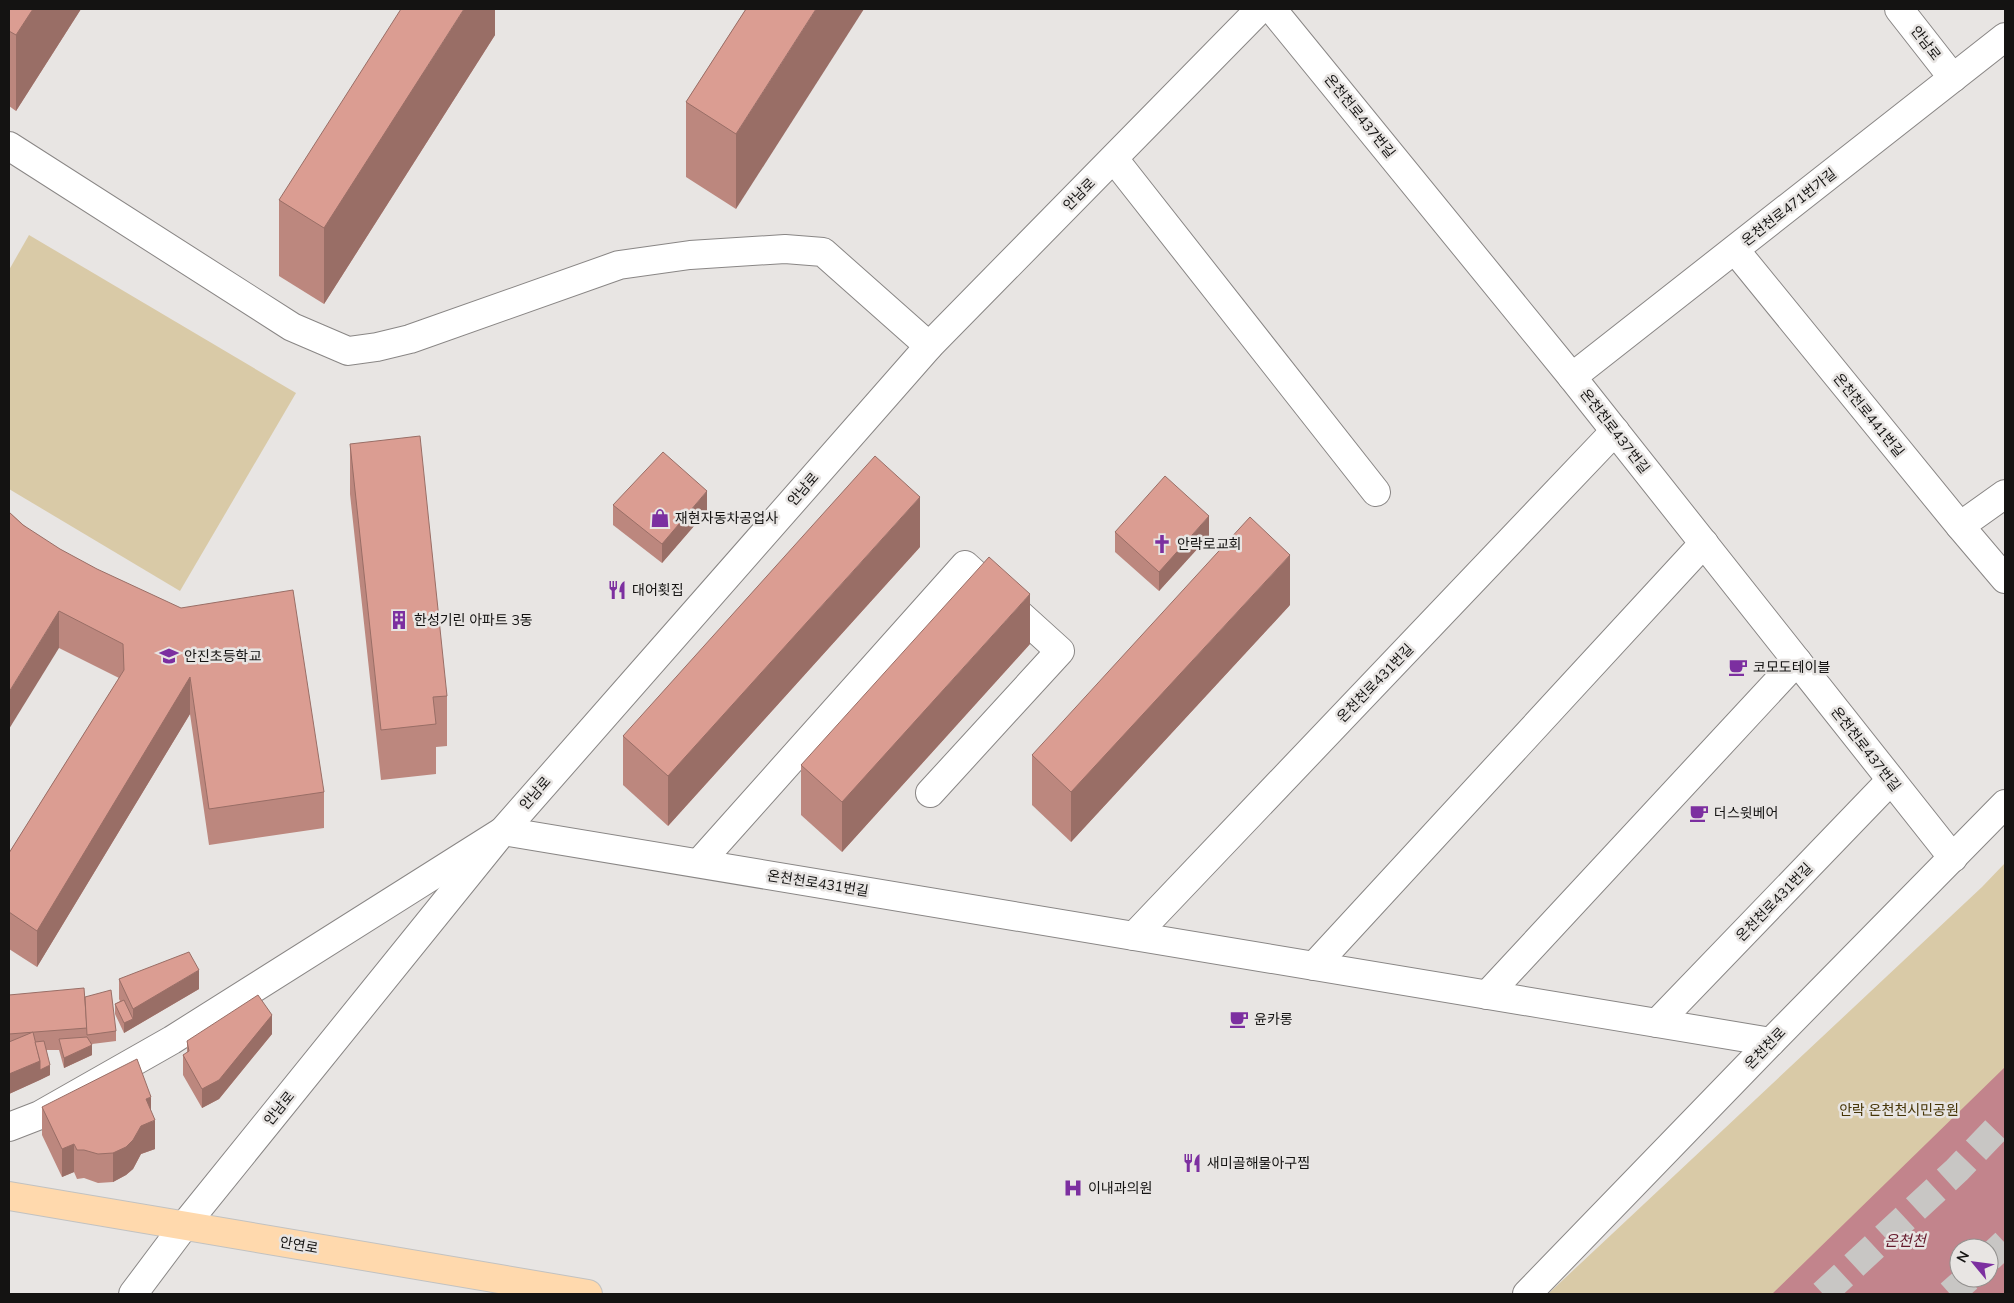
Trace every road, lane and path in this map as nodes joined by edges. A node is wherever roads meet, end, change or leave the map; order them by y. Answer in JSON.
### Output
{"nodes":[{"id":1,"x":1260,"y":9,"type":"edge"},
{"id":2,"x":1272,"y":9,"type":"edge"},
{"id":3,"x":1899,"y":9,"type":"edge"},
{"id":4,"x":2005,"y":37,"type":"edge"},
{"id":5,"x":1953,"y":78,"type":"junction"},
{"id":6,"x":9,"y":146,"type":"edge"},
{"id":7,"x":1114,"y":159,"type":"junction"},
{"id":8,"x":1735,"y":250,"type":"junction"},
{"id":9,"x":928,"y":346,"type":"junction"},
{"id":10,"x":1572,"y":377,"type":"junction"},
{"id":11,"x":1615,"y":430,"type":"junction"},
{"id":12,"x":1376,"y":492,"type":"dead end"},
{"id":13,"x":2005,"y":494,"type":"edge"},
{"id":14,"x":1960,"y":526,"type":"junction"},
{"id":15,"x":1704,"y":543,"type":"junction"},
{"id":16,"x":2005,"y":579,"type":"edge"},
{"id":17,"x":1797,"y":661,"type":"junction"},
{"id":18,"x":1891,"y":780,"type":"junction"},
{"id":19,"x":930,"y":793,"type":"dead end"},
{"id":20,"x":2005,"y":804,"type":"edge"},
{"id":21,"x":503,"y":831,"type":"junction"},
{"id":22,"x":1952,"y":858,"type":"junction"},
{"id":23,"x":699,"y":863,"type":"junction"},
{"id":24,"x":1134,"y":936,"type":"junction"},
{"id":25,"x":1314,"y":966,"type":"junction"},
{"id":26,"x":1487,"y":995,"type":"junction"},
{"id":27,"x":1657,"y":1023,"type":"junction"},
{"id":28,"x":1770,"y":1042,"type":"junction"},
{"id":29,"x":9,"y":1127,"type":"edge"},
{"id":30,"x":9,"y":1196,"type":"edge"},
{"id":31,"x":184,"y":1226,"type":"junction"},
{"id":32,"x":133,"y":1294,"type":"edge"},
{"id":33,"x":588,"y":1294,"type":"edge"},
{"id":34,"x":1527,"y":1294,"type":"edge"}],
"edges":[{"from":1,"to":7,"type":"street","name":"안남로"},
{"from":2,"to":10,"type":"street","name":"온천천로437번길"},
{"from":3,"to":5,"type":"street","name":"안남로"},
{"from":4,"to":5,"type":"street","name":"온천천로471번가길"},
{"from":5,"to":8,"type":"street","name":"온천천로471번가길"},
{"from":6,"to":9,"type":"street"},
{"from":7,"to":9,"type":"street","name":"안남로"},
{"from":7,"to":12,"type":"street"},
{"from":8,"to":10,"type":"street","name":"온천천로471번가길"},
{"from":8,"to":14,"type":"street","name":"온천천로441번길"},
{"from":9,"to":21,"type":"street","name":"안남로"},
{"from":10,"to":11,"type":"street","name":"온천천로437번길"},
{"from":11,"to":15,"type":"street","name":"온천천로437번길"},
{"from":11,"to":24,"type":"street","name":"온천천로431번길"},
{"from":13,"to":14,"type":"street"},
{"from":14,"to":16,"type":"street","name":"온천천로441번길"},
{"from":15,"to":17,"type":"street","name":"온천천로437번길"},
{"from":15,"to":25,"type":"street"},
{"from":17,"to":18,"type":"street","name":"온천천로437번길"},
{"from":17,"to":26,"type":"street"},
{"from":18,"to":22,"type":"street","name":"온천천로437번길"},
{"from":18,"to":27,"type":"street","name":"온천천로431번길"},
{"from":19,"to":23,"type":"street"},
{"from":20,"to":22,"type":"street","name":"온천천로"},
{"from":21,"to":23,"type":"street","name":"온천천로431번길"},
{"from":21,"to":29,"type":"street","name":"안남로"},
{"from":21,"to":31,"type":"street","name":"안남로"},
{"from":22,"to":28,"type":"street","name":"온천천로"},
{"from":23,"to":24,"type":"street","name":"온천천로431번길"},
{"from":24,"to":25,"type":"street","name":"온천천로431번길"},
{"from":25,"to":26,"type":"street","name":"온천천로431번길"},
{"from":26,"to":27,"type":"street","name":"온천천로431번길"},
{"from":27,"to":28,"type":"street","name":"온천천로431번길"},
{"from":28,"to":34,"type":"street","name":"온천천로"},
{"from":30,"to":31,"type":"main road","name":"안연로"},
{"from":31,"to":32,"type":"street","name":"안남로"},
{"from":31,"to":33,"type":"main road","name":"안연로"}]}
